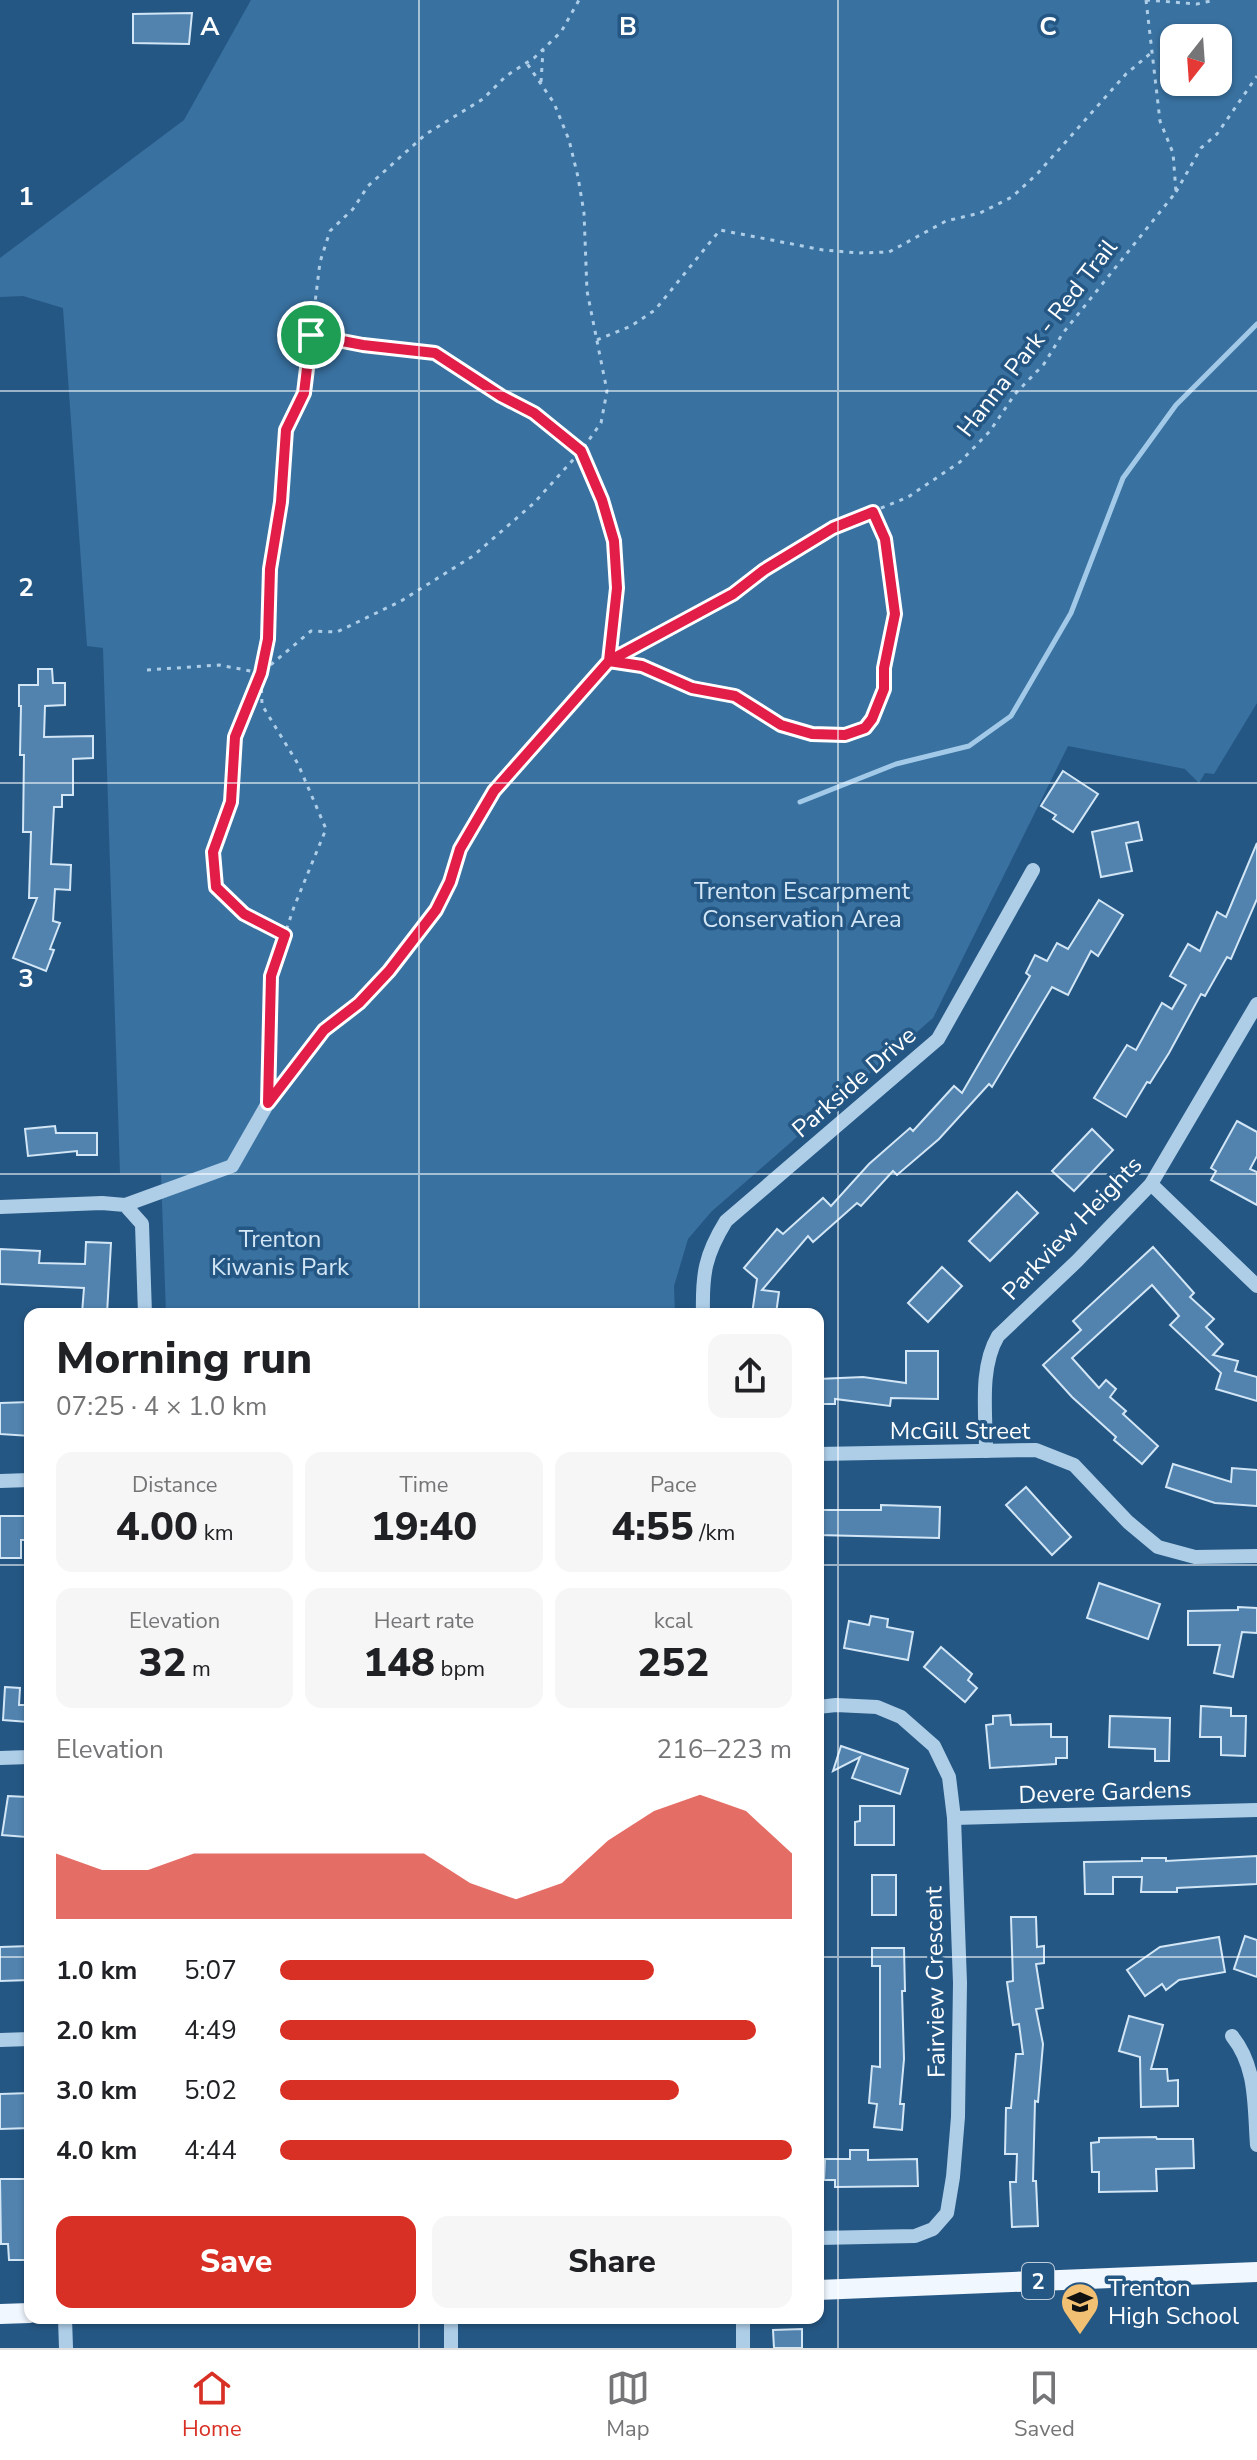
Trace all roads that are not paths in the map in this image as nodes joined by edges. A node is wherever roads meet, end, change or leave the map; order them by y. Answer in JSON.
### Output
{"nodes":[{"id":1,"x":1033,"y":870,"type":"dead end"},
{"id":2,"x":1257,"y":1004,"type":"edge"},
{"id":3,"x":268,"y":1103,"type":"road end"},
{"id":4,"x":1151,"y":1184,"type":"junction"},
{"id":5,"x":125,"y":1205,"type":"junction"},
{"id":6,"x":0,"y":1207,"type":"edge"},
{"id":7,"x":1257,"y":1286,"type":"edge"},
{"id":8,"x":145,"y":1308,"type":"edge"},
{"id":9,"x":703,"y":1308,"type":"edge"},
{"id":10,"x":986,"y":1451,"type":"junction"},
{"id":11,"x":824,"y":1454,"type":"edge"},
{"id":12,"x":24,"y":1480,"type":"edge"},
{"id":13,"x":0,"y":1481,"type":"edge"},
{"id":14,"x":1257,"y":1556,"type":"edge"},
{"id":15,"x":824,"y":1706,"type":"edge"},
{"id":16,"x":24,"y":1757,"type":"edge"},
{"id":17,"x":0,"y":1758,"type":"edge"},
{"id":18,"x":1257,"y":1810,"type":"edge"},
{"id":19,"x":954,"y":1818,"type":"junction"},
{"id":20,"x":1232,"y":2036,"type":"dead end"},
{"id":21,"x":24,"y":2039,"type":"edge"},
{"id":22,"x":0,"y":2040,"type":"edge"},
{"id":23,"x":1257,"y":2145,"type":"edge"},
{"id":24,"x":824,"y":2238,"type":"edge"},
{"id":25,"x":1257,"y":2272,"type":"edge"},
{"id":26,"x":824,"y":2290,"type":"edge"},
{"id":27,"x":24,"y":2313,"type":"edge"},
{"id":28,"x":0,"y":2314,"type":"edge"},
{"id":29,"x":65,"y":2324,"type":"edge"},
{"id":30,"x":451,"y":2324,"type":"edge"},
{"id":31,"x":743,"y":2324,"type":"edge"},
{"id":32,"x":66,"y":2348,"type":"edge"},
{"id":33,"x":451,"y":2348,"type":"edge"},
{"id":34,"x":743,"y":2348,"type":"edge"}],
"edges":[{"from":1,"to":9,"type":"street","name":"Parkside Drive"},
{"from":2,"to":4,"type":"street","name":"Parkview Heights"},
{"from":3,"to":5,"type":"street"},
{"from":4,"to":7,"type":"street"},
{"from":4,"to":10,"type":"street","name":"Parkview Heights"},
{"from":5,"to":6,"type":"street"},
{"from":5,"to":8,"type":"street"},
{"from":10,"to":11,"type":"street","name":"McGill Street"},
{"from":10,"to":14,"type":"street","name":"McGill Street"},
{"from":12,"to":13,"type":"street"},
{"from":15,"to":19,"type":"street","name":"Fairview Crescent"},
{"from":16,"to":17,"type":"street"},
{"from":18,"to":19,"type":"street","name":"Devere Gardens"},
{"from":19,"to":24,"type":"street","name":"Fairview Crescent"},
{"from":20,"to":23,"type":"street"},
{"from":21,"to":22,"type":"street"},
{"from":25,"to":26,"type":"main road","number":"2"},
{"from":27,"to":28,"type":"main road"},
{"from":29,"to":32,"type":"street"},
{"from":30,"to":33,"type":"street"},
{"from":31,"to":34,"type":"street"}]}
